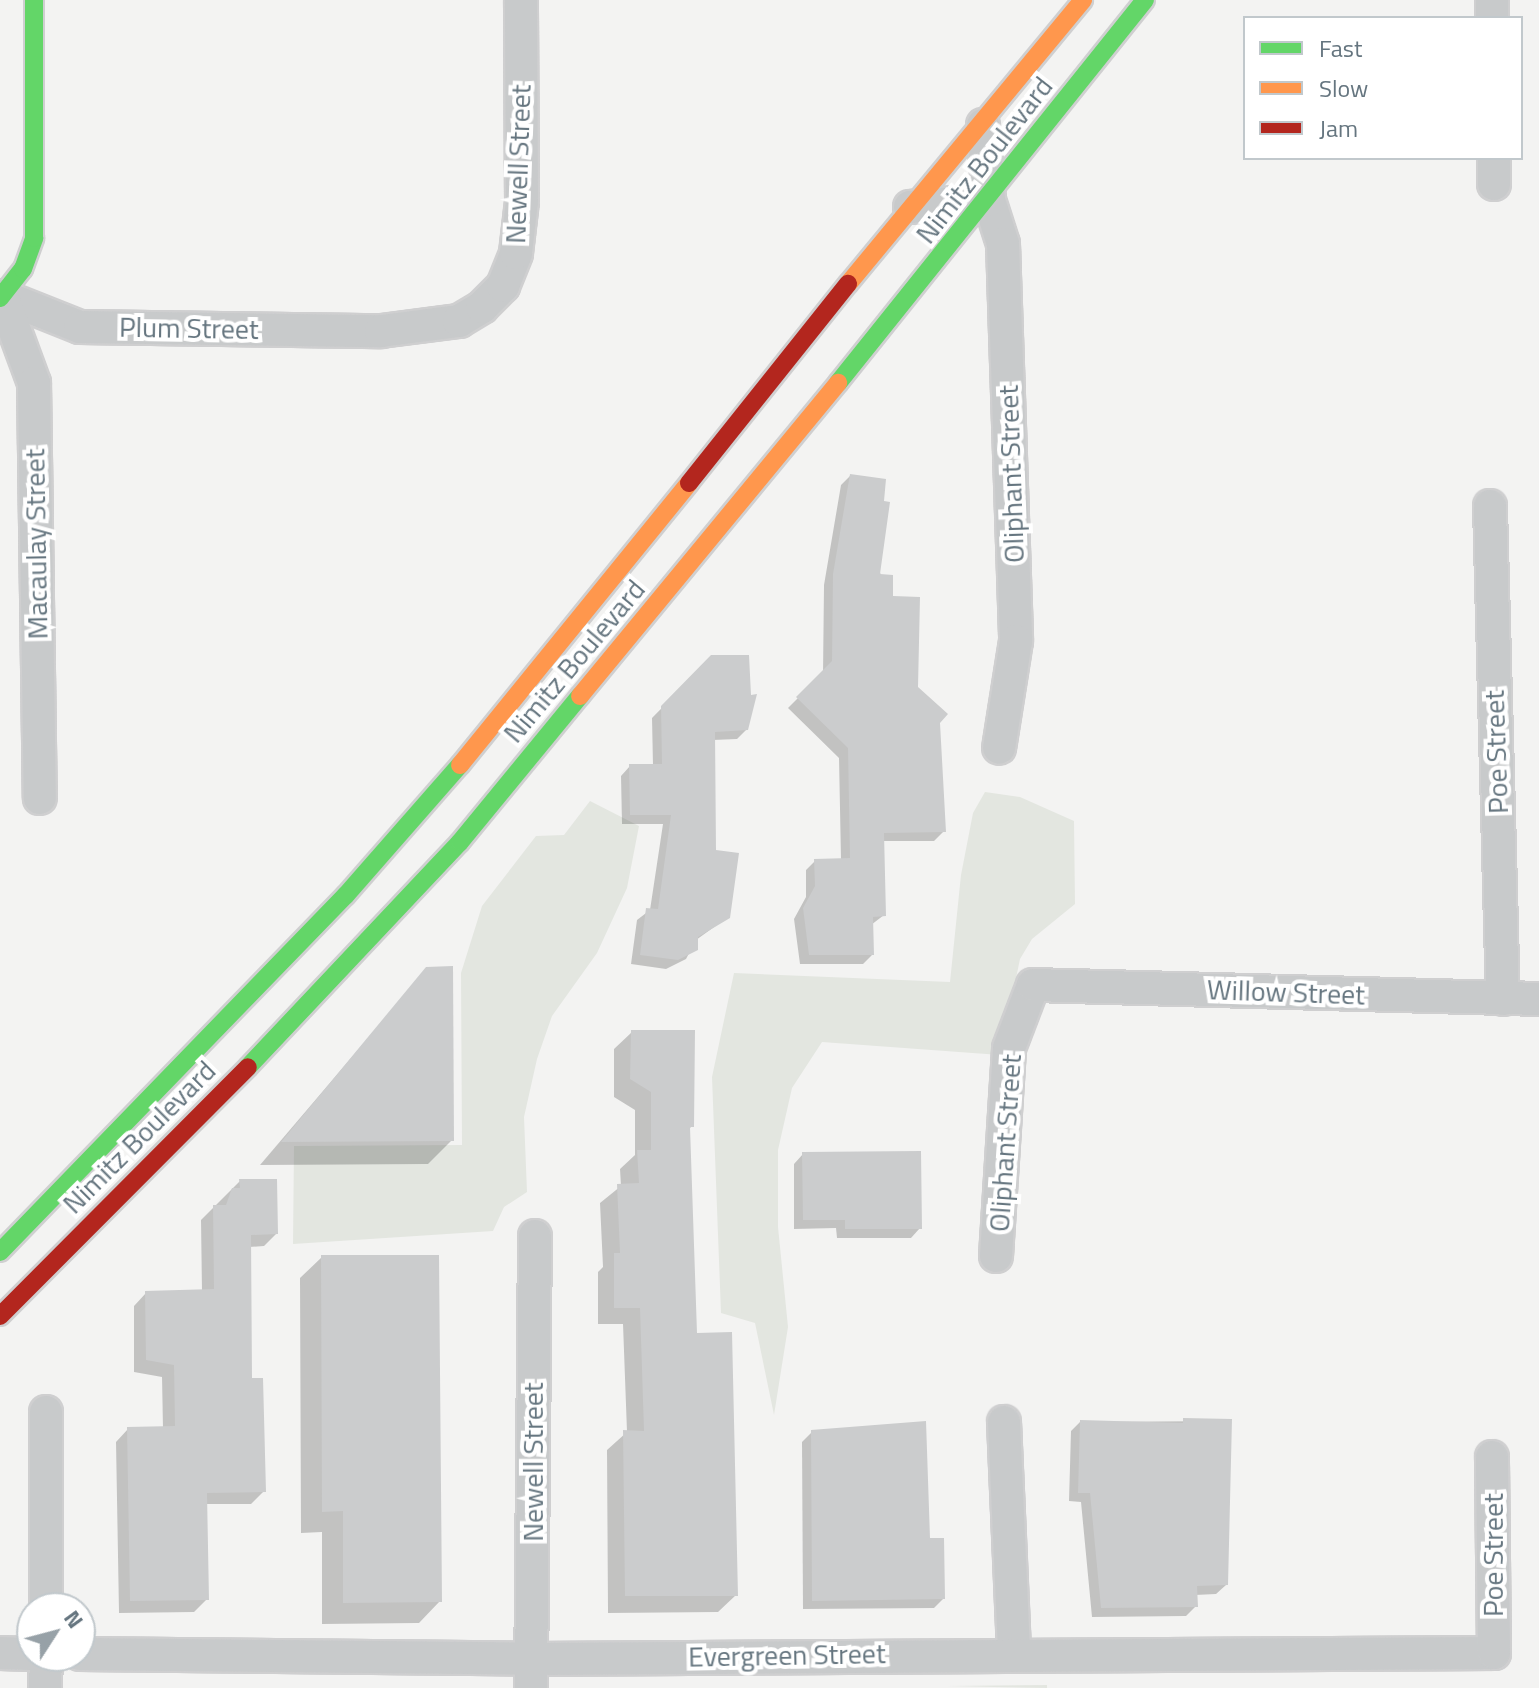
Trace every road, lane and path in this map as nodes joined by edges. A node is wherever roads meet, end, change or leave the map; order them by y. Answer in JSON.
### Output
{"nodes":[{"id":1,"x":34,"y":0,"type":"edge"},
{"id":2,"x":521,"y":0,"type":"edge"},
{"id":3,"x":1083,"y":0,"type":"edge"},
{"id":4,"x":1145,"y":0,"type":"edge"},
{"id":5,"x":983,"y":125,"type":"junction"},
{"id":6,"x":989,"y":200,"type":"junction"},
{"id":7,"x":910,"y":207,"type":"junction"},
{"id":8,"x":1,"y":297,"type":"edge"},
{"id":9,"x":381,"y":331,"type":"joint"},
{"id":10,"x":1490,"y":506,"type":"dead end"},
{"id":11,"x":999,"y":748,"type":"dead end"},
{"id":12,"x":40,"y":798,"type":"dead end"},
{"id":13,"x":1033,"y":985,"type":"joint"},
{"id":14,"x":1503,"y":999,"type":"junction"},
{"id":15,"x":1539,"y":999,"type":"edge"},
{"id":16,"x":535,"y":1236,"type":"dead end"},
{"id":17,"x":0,"y":1252,"type":"edge"},
{"id":18,"x":996,"y":1256,"type":"dead end"},
{"id":19,"x":0,"y":1316,"type":"edge"},
{"id":20,"x":46,"y":1412,"type":"dead end"},
{"id":21,"x":1004,"y":1422,"type":"dead end"},
{"id":22,"x":1492,"y":1457,"type":"dead end"},
{"id":23,"x":46,"y":1592,"type":"edge"},
{"id":24,"x":1014,"y":1652,"type":"junction"},
{"id":25,"x":1494,"y":1653,"type":"joint"},
{"id":26,"x":96,"y":1655,"type":"edge"},
{"id":27,"x":531,"y":1674,"type":"edge"}],
"edges":[{"from":1,"to":8,"type":"main road"},
{"from":2,"to":9,"type":"street","name":"Newell Street"},
{"from":3,"to":5,"type":"main road","name":"Nimitz Boulevard"},
{"from":4,"to":6,"type":"main road","name":"Nimitz Boulevard"},
{"from":5,"to":6,"type":"street","name":"Oliphant Street"},
{"from":5,"to":7,"type":"main road","name":"Nimitz Boulevard"},
{"from":6,"to":7,"type":"street"},
{"from":6,"to":11,"type":"street","name":"Oliphant Street"},
{"from":6,"to":19,"type":"main road","name":"Nimitz Boulevard"},
{"from":7,"to":17,"type":"main road","name":"Nimitz Boulevard"},
{"from":8,"to":9,"type":"street","name":"Plum Street"},
{"from":8,"to":12,"type":"street","name":"Macaulay Street"},
{"from":10,"to":14,"type":"street","name":"Poe Street"},
{"from":13,"to":14,"type":"street","name":"Willow Street"},
{"from":13,"to":18,"type":"street","name":"Oliphant Street"},
{"from":14,"to":15,"type":"street","name":"Willow Street"},
{"from":16,"to":27,"type":"street","name":"Newell Street"},
{"from":20,"to":23,"type":"street"},
{"from":21,"to":24,"type":"street"},
{"from":22,"to":25,"type":"street","name":"Poe Street"},
{"from":24,"to":25,"type":"street","name":"Evergreen Street"},
{"from":24,"to":27,"type":"street","name":"Evergreen Street"},
{"from":26,"to":27,"type":"street","name":"Evergreen Street"}]}
